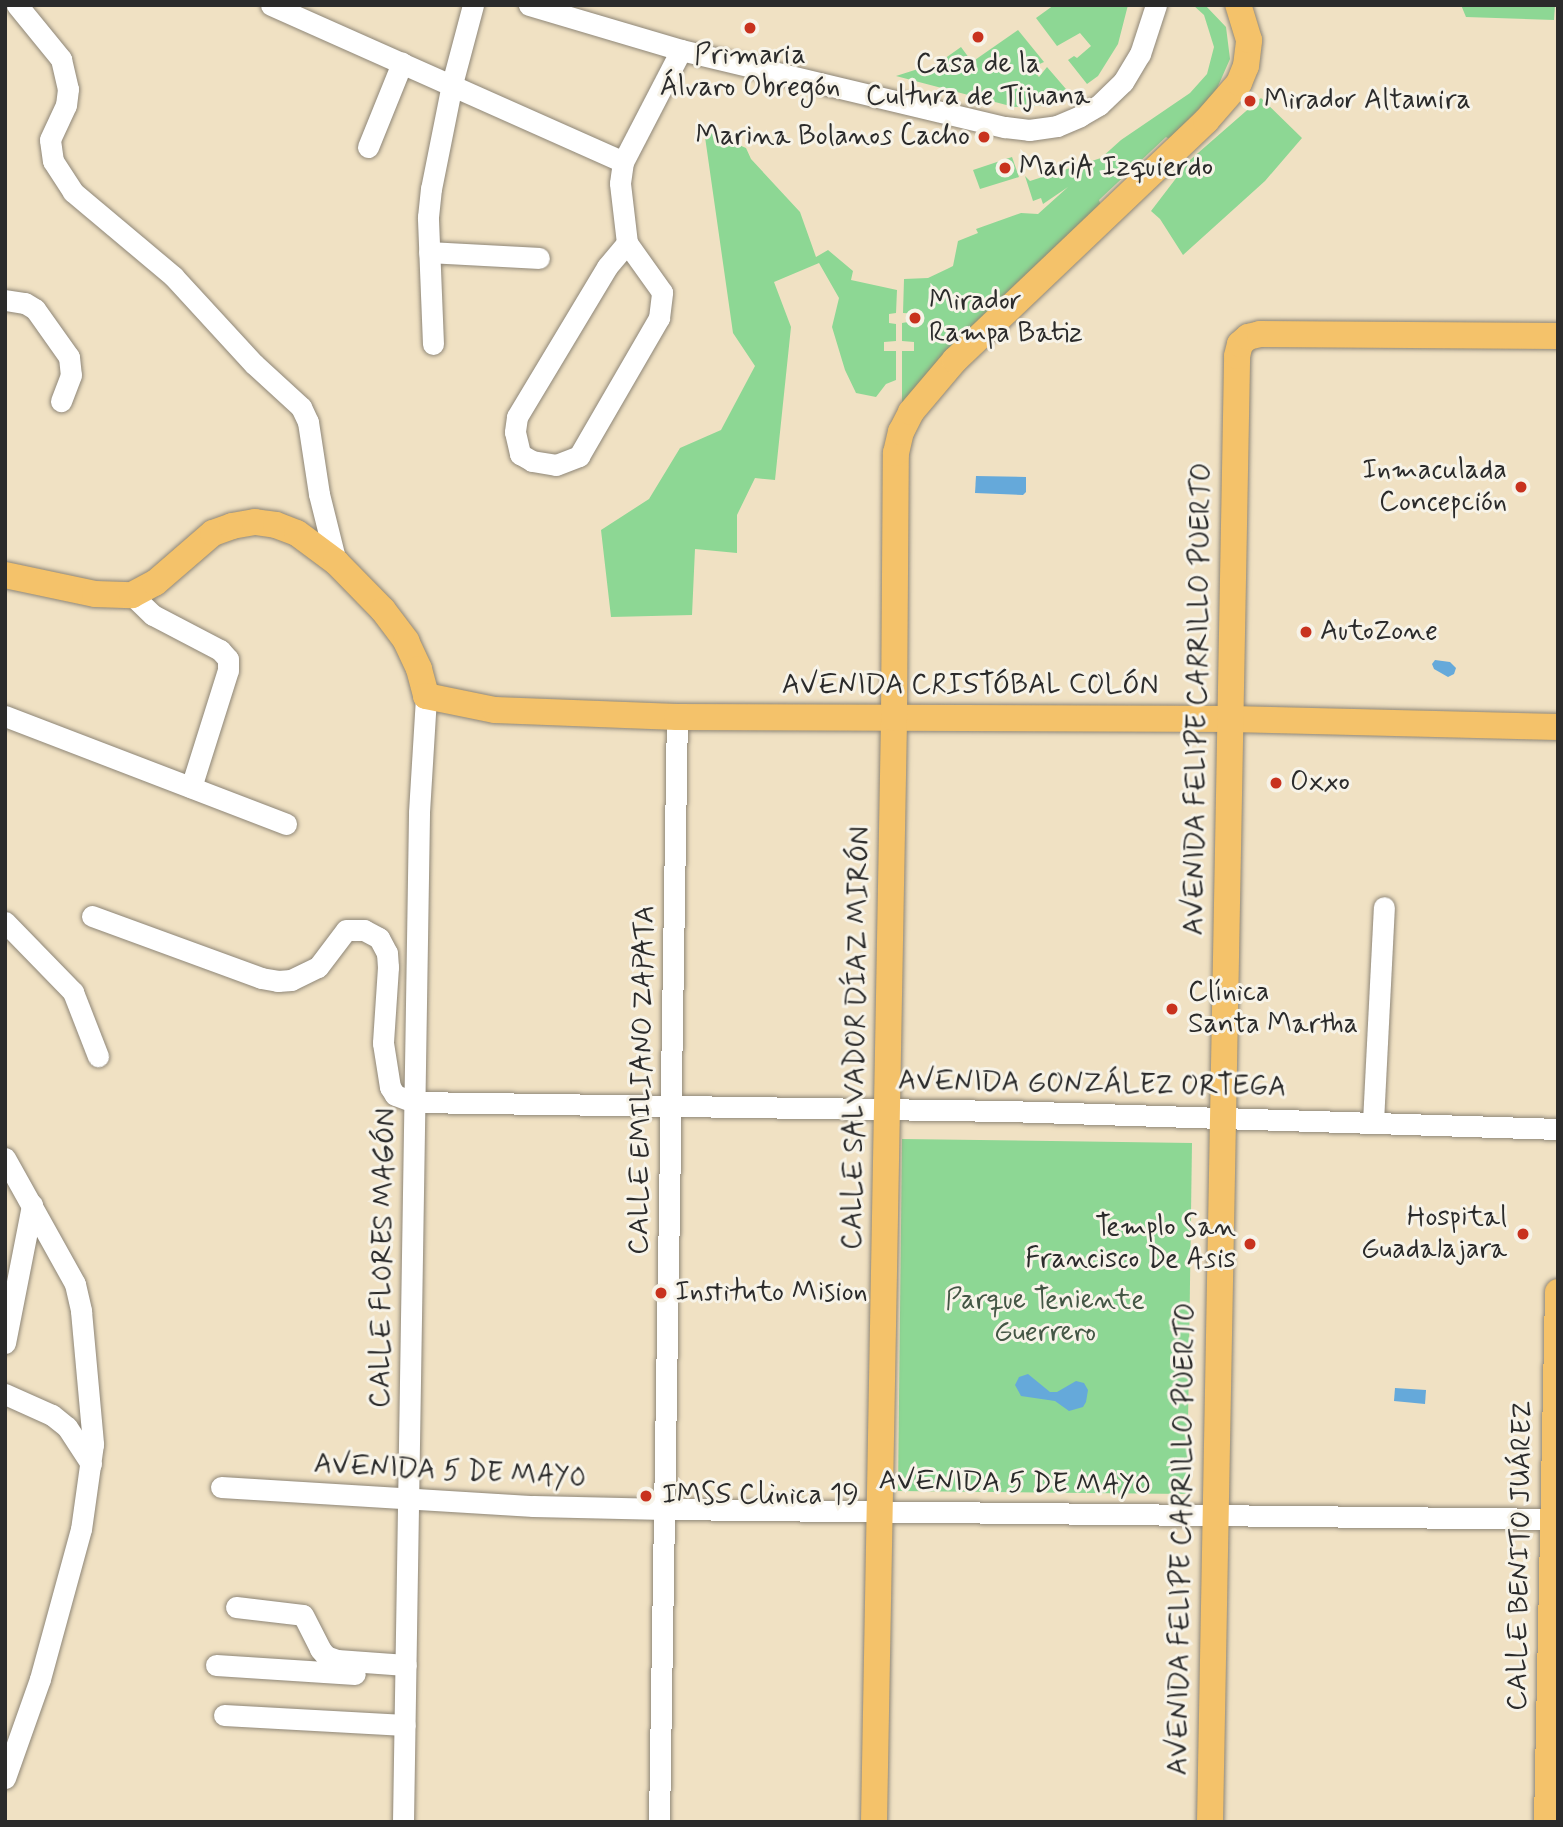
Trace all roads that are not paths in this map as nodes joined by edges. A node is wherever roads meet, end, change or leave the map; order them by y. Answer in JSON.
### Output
{"nodes":[{"id":1,"x":17,"y":5,"type":"edge"},
{"id":2,"x":271,"y":5,"type":"edge"},
{"id":3,"x":473,"y":5,"type":"edge"},
{"id":4,"x":529,"y":5,"type":"edge"},
{"id":5,"x":1156,"y":5,"type":"edge"},
{"id":6,"x":1236,"y":7,"type":"edge"},
{"id":7,"x":681,"y":50,"type":"junction"},
{"id":8,"x":402,"y":63,"type":"junction"},
{"id":9,"x":452,"y":84,"type":"junction"},
{"id":10,"x":368,"y":146,"type":"dead end"},
{"id":11,"x":623,"y":162,"type":"junction"},
{"id":12,"x":627,"y":243,"type":"junction"},
{"id":13,"x":429,"y":252,"type":"junction"},
{"id":14,"x":539,"y":258,"type":"dead end"},
{"id":15,"x":5,"y":300,"type":"edge"},
{"id":16,"x":1558,"y":336,"type":"edge"},
{"id":17,"x":433,"y":344,"type":"dead end"},
{"id":18,"x":61,"y":401,"type":"dead end"},
{"id":19,"x":336,"y":562,"type":"junction"},
{"id":20,"x":5,"y":575,"type":"edge"},
{"id":21,"x":132,"y":595,"type":"junction"},
{"id":22,"x":426,"y":696,"type":"junction"},
{"id":23,"x":5,"y":716,"type":"edge"},
{"id":24,"x":677,"y":717,"type":"junction"},
{"id":25,"x":894,"y":718,"type":"junction"},
{"id":26,"x":1231,"y":719,"type":"junction"},
{"id":27,"x":1558,"y":727,"type":"edge"},
{"id":28,"x":191,"y":787,"type":"junction"},
{"id":29,"x":286,"y":824,"type":"dead end"},
{"id":30,"x":1384,"y":907,"type":"dead end"},
{"id":31,"x":92,"y":916,"type":"dead end"},
{"id":32,"x":5,"y":922,"type":"edge"},
{"id":33,"x":98,"y":1056,"type":"dead end"},
{"id":34,"x":414,"y":1102,"type":"junction"},
{"id":35,"x":671,"y":1107,"type":"junction"},
{"id":36,"x":887,"y":1108,"type":"junction"},
{"id":37,"x":1221,"y":1117,"type":"junction"},
{"id":38,"x":1373,"y":1122,"type":"junction"},
{"id":39,"x":1558,"y":1129,"type":"edge"},
{"id":40,"x":9,"y":1170,"type":"edge"},
{"id":41,"x":32,"y":1205,"type":"junction"},
{"id":42,"x":1558,"y":1292,"type":"edge"},
{"id":43,"x":5,"y":1343,"type":"edge"},
{"id":44,"x":5,"y":1394,"type":"edge"},
{"id":45,"x":92,"y":1466,"type":"junction"},
{"id":46,"x":220,"y":1487,"type":"dead end"},
{"id":47,"x":408,"y":1498,"type":"junction"},
{"id":48,"x":665,"y":1509,"type":"junction"},
{"id":49,"x":878,"y":1511,"type":"junction"},
{"id":50,"x":1216,"y":1514,"type":"junction"},
{"id":51,"x":1555,"y":1519,"type":"edge"},
{"id":52,"x":236,"y":1607,"type":"dead end"},
{"id":53,"x":216,"y":1665,"type":"dead end"},
{"id":54,"x":406,"y":1671,"type":"junction"},
{"id":55,"x":225,"y":1715,"type":"dead end"},
{"id":56,"x":405,"y":1725,"type":"junction"},
{"id":57,"x":5,"y":1778,"type":"edge"},
{"id":58,"x":404,"y":1822,"type":"edge"},
{"id":59,"x":659,"y":1822,"type":"edge"},
{"id":60,"x":874,"y":1822,"type":"edge"},
{"id":61,"x":1210,"y":1822,"type":"edge"},
{"id":62,"x":1547,"y":1822,"type":"edge"}],
"edges":[{"from":1,"to":19,"type":"street"},
{"from":2,"to":8,"type":"street"},
{"from":3,"to":9,"type":"street"},
{"from":4,"to":7,"type":"street"},
{"from":5,"to":7,"type":"street"},
{"from":6,"to":25,"type":"main road","name":"CALLE SALVADOR DÍAZ MIRÓN"},
{"from":7,"to":11,"type":"street"},
{"from":8,"to":9,"type":"street"},
{"from":8,"to":10,"type":"street"},
{"from":9,"to":11,"type":"street"},
{"from":9,"to":13,"type":"street"},
{"from":11,"to":12,"type":"street"},
{"from":12,"to":12,"type":"street"},
{"from":13,"to":14,"type":"street"},
{"from":13,"to":17,"type":"street"},
{"from":15,"to":18,"type":"street"},
{"from":16,"to":26,"type":"main road","name":"AVENIDA FELIPE CARRILLO PUERTO"},
{"from":19,"to":21,"type":"main road"},
{"from":19,"to":22,"type":"main road"},
{"from":20,"to":21,"type":"main road"},
{"from":21,"to":28,"type":"street"},
{"from":22,"to":24,"type":"main road","name":"AVENIDA CRISTÓBAL COLÓN"},
{"from":22,"to":34,"type":"street","name":"CALLE FLORES MAGÓN"},
{"from":23,"to":28,"type":"street"},
{"from":24,"to":25,"type":"main road","name":"AVENIDA CRISTÓBAL COLÓN"},
{"from":24,"to":35,"type":"street","name":"CALLE EMILIANO ZAPATA"},
{"from":25,"to":26,"type":"main road","name":"AVENIDA CRISTÓBAL COLÓN"},
{"from":25,"to":36,"type":"main road","name":"CALLE SALVADOR DÍAZ MIRÓN"},
{"from":26,"to":27,"type":"main road","name":"AVENIDA CRISTÓBAL COLÓN"},
{"from":26,"to":37,"type":"main road","name":"AVENIDA FELIPE CARRILLO PUERTO"},
{"from":28,"to":29,"type":"street"},
{"from":30,"to":38,"type":"street"},
{"from":31,"to":34,"type":"street"},
{"from":32,"to":33,"type":"street"},
{"from":34,"to":35,"type":"street","name":"AVENIDA GONZÁLEZ ORTEGA"},
{"from":34,"to":47,"type":"street","name":"CALLE FLORES MAGÓN"},
{"from":35,"to":36,"type":"street","name":"AVENIDA GONZÁLEZ ORTEGA"},
{"from":35,"to":48,"type":"street","name":"CALLE EMILIANO ZAPATA"},
{"from":36,"to":37,"type":"street","name":"AVENIDA GONZÁLEZ ORTEGA"},
{"from":36,"to":49,"type":"main road","name":"CALLE SALVADOR DÍAZ MIRÓN"},
{"from":37,"to":38,"type":"street","name":"AVENIDA GONZÁLEZ ORTEGA"},
{"from":37,"to":50,"type":"main road","name":"AVENIDA FELIPE CARRILLO PUERTO"},
{"from":38,"to":39,"type":"street","name":"AVENIDA GONZÁLEZ ORTEGA"},
{"from":40,"to":41,"type":"street"},
{"from":41,"to":43,"type":"street"},
{"from":41,"to":45,"type":"street"},
{"from":42,"to":51,"type":"main road","name":"CALLE BENITO JUÁREZ"},
{"from":44,"to":45,"type":"street"},
{"from":45,"to":57,"type":"street"},
{"from":46,"to":47,"type":"street","name":"AVENIDA 5 DE MAYO"},
{"from":47,"to":48,"type":"street","name":"AVENIDA 5 DE MAYO"},
{"from":47,"to":54,"type":"street","name":"CALLE FLORES MAGÓN"},
{"from":48,"to":49,"type":"street","name":"AVENIDA 5 DE MAYO"},
{"from":48,"to":59,"type":"street","name":"CALLE EMILIANO ZAPATA"},
{"from":49,"to":50,"type":"street","name":"AVENIDA 5 DE MAYO"},
{"from":49,"to":60,"type":"main road","name":"CALLE SALVADOR DÍAZ MIRÓN"},
{"from":50,"to":51,"type":"street","name":"AVENIDA 5 DE MAYO"},
{"from":50,"to":61,"type":"main road","name":"AVENIDA FELIPE CARRILLO PUERTO"},
{"from":51,"to":62,"type":"main road","name":"CALLE BENITO JUÁREZ"},
{"from":52,"to":54,"type":"street"},
{"from":53,"to":54,"type":"street"},
{"from":54,"to":56,"type":"street","name":"CALLE FLORES MAGÓN"},
{"from":55,"to":56,"type":"street"},
{"from":56,"to":58,"type":"street","name":"CALLE FLORES MAGÓN"}]}
